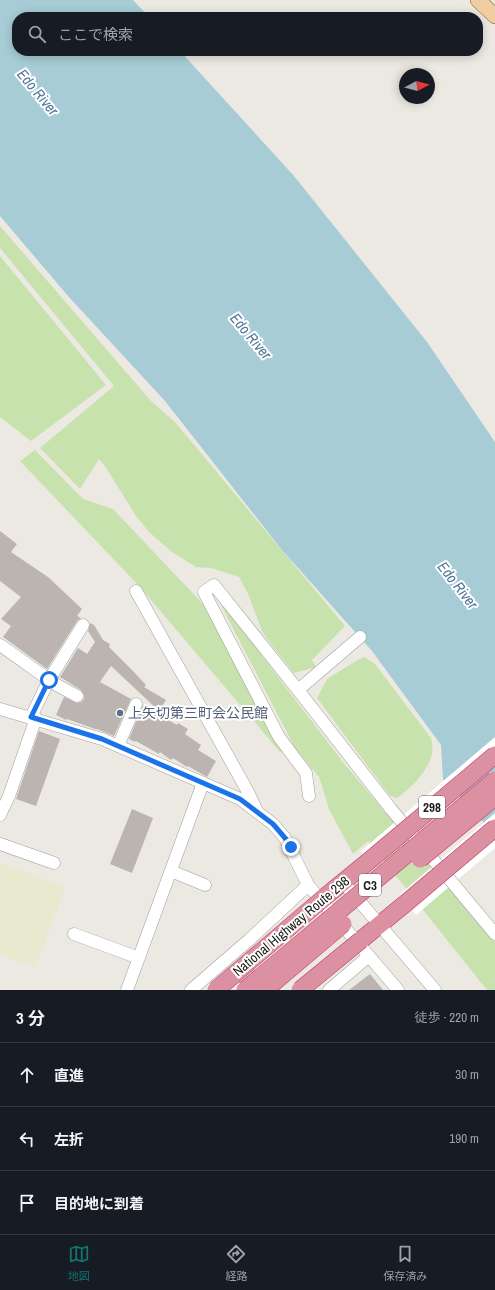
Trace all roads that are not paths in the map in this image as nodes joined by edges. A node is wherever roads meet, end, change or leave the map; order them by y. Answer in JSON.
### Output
{"nodes":[{"id":1,"x":478,"y":0,"type":"edge"},
{"id":2,"x":495,"y":16,"type":"edge"},
{"id":3,"x":136,"y":591,"type":"dead end"},
{"id":4,"x":83,"y":625,"type":"dead end"},
{"id":5,"x":360,"y":637,"type":"dead end"},
{"id":6,"x":0,"y":645,"type":"edge"},
{"id":7,"x":49,"y":680,"type":"junction"},
{"id":8,"x":298,"y":690,"type":"junction"},
{"id":9,"x":77,"y":696,"type":"dead end"},
{"id":10,"x":136,"y":704,"type":"dead end"},
{"id":11,"x":0,"y":708,"type":"edge"},
{"id":12,"x":33,"y":717,"type":"junction"},
{"id":13,"x":118,"y":746,"type":"junction"},
{"id":14,"x":495,"y":755,"type":"edge"},
{"id":15,"x":495,"y":780,"type":"edge"},
{"id":16,"x":203,"y":783,"type":"junction"},
{"id":17,"x":309,"y":796,"type":"dead end"},
{"id":18,"x":495,"y":797,"type":"edge"},
{"id":19,"x":3,"y":800,"type":"edge"},
{"id":20,"x":258,"y":813,"type":"junction"},
{"id":21,"x":0,"y":815,"type":"edge"},
{"id":22,"x":495,"y":828,"type":"edge"},
{"id":23,"x":0,"y":844,"type":"edge"},
{"id":24,"x":54,"y":863,"type":"dead end"},
{"id":25,"x":171,"y":871,"type":"junction"},
{"id":26,"x":343,"y":882,"type":"junction"},
{"id":27,"x":205,"y":885,"type":"dead end"},
{"id":28,"x":308,"y":885,"type":"junction"},
{"id":29,"x":380,"y":925,"type":"junction"},
{"id":30,"x":74,"y":934,"type":"dead end"},
{"id":31,"x":495,"y":934,"type":"edge"},
{"id":32,"x":369,"y":956,"type":"junction"},
{"id":33,"x":139,"y":958,"type":"junction"},
{"id":34,"x":127,"y":990,"type":"edge"},
{"id":35,"x":191,"y":990,"type":"edge"},
{"id":36,"x":216,"y":990,"type":"edge"},
{"id":37,"x":245,"y":990,"type":"edge"},
{"id":38,"x":265,"y":990,"type":"edge"},
{"id":39,"x":300,"y":990,"type":"edge"},
{"id":40,"x":329,"y":990,"type":"edge"},
{"id":41,"x":398,"y":990,"type":"edge"},
{"id":42,"x":435,"y":990,"type":"edge"}],
"edges":[{"from":1,"to":2,"type":"main road"},
{"from":3,"to":20,"type":"street"},
{"from":4,"to":7,"type":"street"},
{"from":5,"to":8,"type":"street"},
{"from":6,"to":7,"type":"street"},
{"from":7,"to":9,"type":"street"},
{"from":7,"to":12,"type":"street"},
{"from":8,"to":17,"type":"street"},
{"from":8,"to":31,"type":"street"},
{"from":10,"to":13,"type":"street"},
{"from":11,"to":12,"type":"street"},
{"from":12,"to":13,"type":"street"},
{"from":12,"to":19,"type":"street"},
{"from":13,"to":16,"type":"street"},
{"from":14,"to":26,"type":"highway","name":"National Highway Route 298","number":"298","bridge":true},
{"from":15,"to":37,"type":"highway","number":"C3","bridge":true},
{"from":16,"to":20,"type":"street"},
{"from":16,"to":25,"type":"street"},
{"from":18,"to":38,"type":"highway","number":"C3","bridge":true},
{"from":19,"to":21,"type":"street"},
{"from":20,"to":28,"type":"street"},
{"from":22,"to":29,"type":"highway","bridge":true},
{"from":23,"to":24,"type":"street"},
{"from":25,"to":27,"type":"street"},
{"from":25,"to":33,"type":"street"},
{"from":26,"to":29,"type":"street"},
{"from":26,"to":36,"type":"highway","name":"National Highway Route 298","number":"298","bridge":true},
{"from":28,"to":32,"type":"street"},
{"from":28,"to":35,"type":"street"},
{"from":29,"to":39,"type":"highway","bridge":true},
{"from":29,"to":42,"type":"street"},
{"from":30,"to":33,"type":"street"},
{"from":32,"to":40,"type":"street"},
{"from":32,"to":41,"type":"street"},
{"from":33,"to":34,"type":"street"}]}
